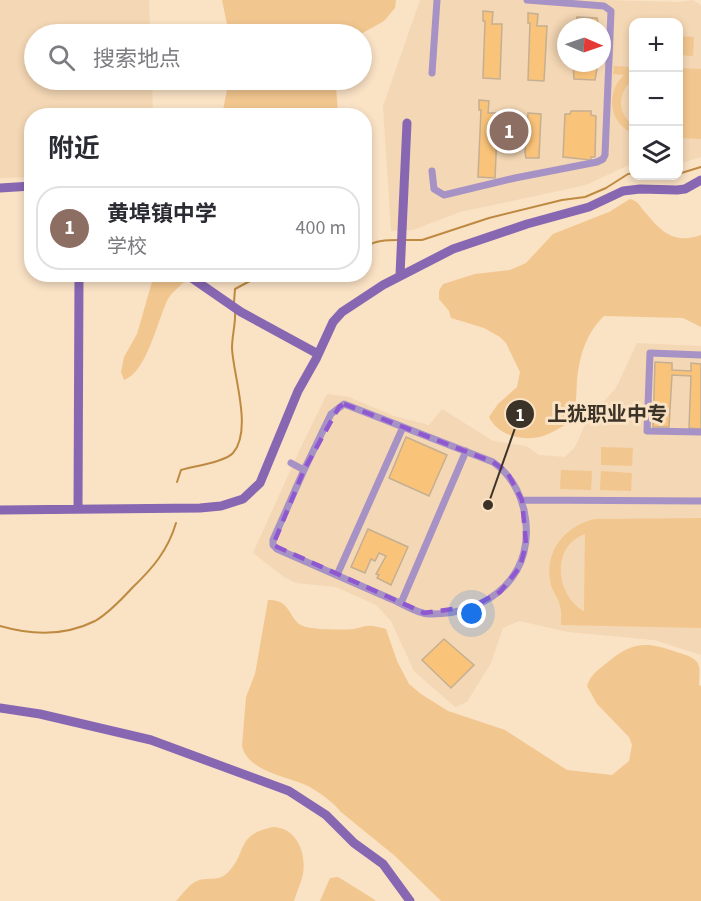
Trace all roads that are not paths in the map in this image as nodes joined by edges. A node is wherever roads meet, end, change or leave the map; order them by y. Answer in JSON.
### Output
{"nodes":[{"id":1,"x":437,"y":0,"type":"edge"},
{"id":2,"x":527,"y":0,"type":"edge"},
{"id":3,"x":432,"y":73,"type":"dead end"},
{"id":4,"x":406,"y":123,"type":"dead end"},
{"id":5,"x":432,"y":171,"type":"dead end"},
{"id":6,"x":701,"y":180,"type":"edge"},
{"id":7,"x":24,"y":186,"type":"edge"},
{"id":8,"x":0,"y":188,"type":"edge"},
{"id":9,"x":400,"y":275,"type":"junction"},
{"id":10,"x":79,"y":282,"type":"edge"},
{"id":11,"x":197,"y":282,"type":"edge"},
{"id":12,"x":318,"y":354,"type":"junction"},
{"id":13,"x":701,"y":355,"type":"edge"},
{"id":14,"x":403,"y":427,"type":"junction"},
{"id":15,"x":701,"y":432,"type":"edge"},
{"id":16,"x":466,"y":452,"type":"junction"},
{"id":17,"x":291,"y":463,"type":"dead end"},
{"id":18,"x":304,"y":470,"type":"junction"},
{"id":19,"x":522,"y":500,"type":"junction"},
{"id":20,"x":701,"y":501,"type":"edge"},
{"id":21,"x":78,"y":508,"type":"junction"},
{"id":22,"x":0,"y":510,"type":"edge"},
{"id":23,"x":337,"y":575,"type":"junction"},
{"id":24,"x":401,"y":603,"type":"junction"},
{"id":25,"x":0,"y":708,"type":"edge"},
{"id":26,"x":410,"y":901,"type":"edge"}],
"edges":[{"from":1,"to":3,"type":"street"},
{"from":2,"to":5,"type":"street"},
{"from":4,"to":9,"type":"street"},
{"from":6,"to":9,"type":"street"},
{"from":7,"to":8,"type":"street"},
{"from":9,"to":12,"type":"street"},
{"from":10,"to":21,"type":"street"},
{"from":11,"to":12,"type":"street"},
{"from":12,"to":21,"type":"street"},
{"from":13,"to":15,"type":"street"},
{"from":14,"to":16,"type":"street"},
{"from":14,"to":18,"type":"street"},
{"from":14,"to":23,"type":"street"},
{"from":16,"to":19,"type":"street"},
{"from":16,"to":24,"type":"street"},
{"from":17,"to":18,"type":"street"},
{"from":18,"to":23,"type":"street"},
{"from":19,"to":20,"type":"street"},
{"from":19,"to":24,"type":"street"},
{"from":21,"to":22,"type":"street"},
{"from":23,"to":24,"type":"street"},
{"from":25,"to":26,"type":"street"}]}
